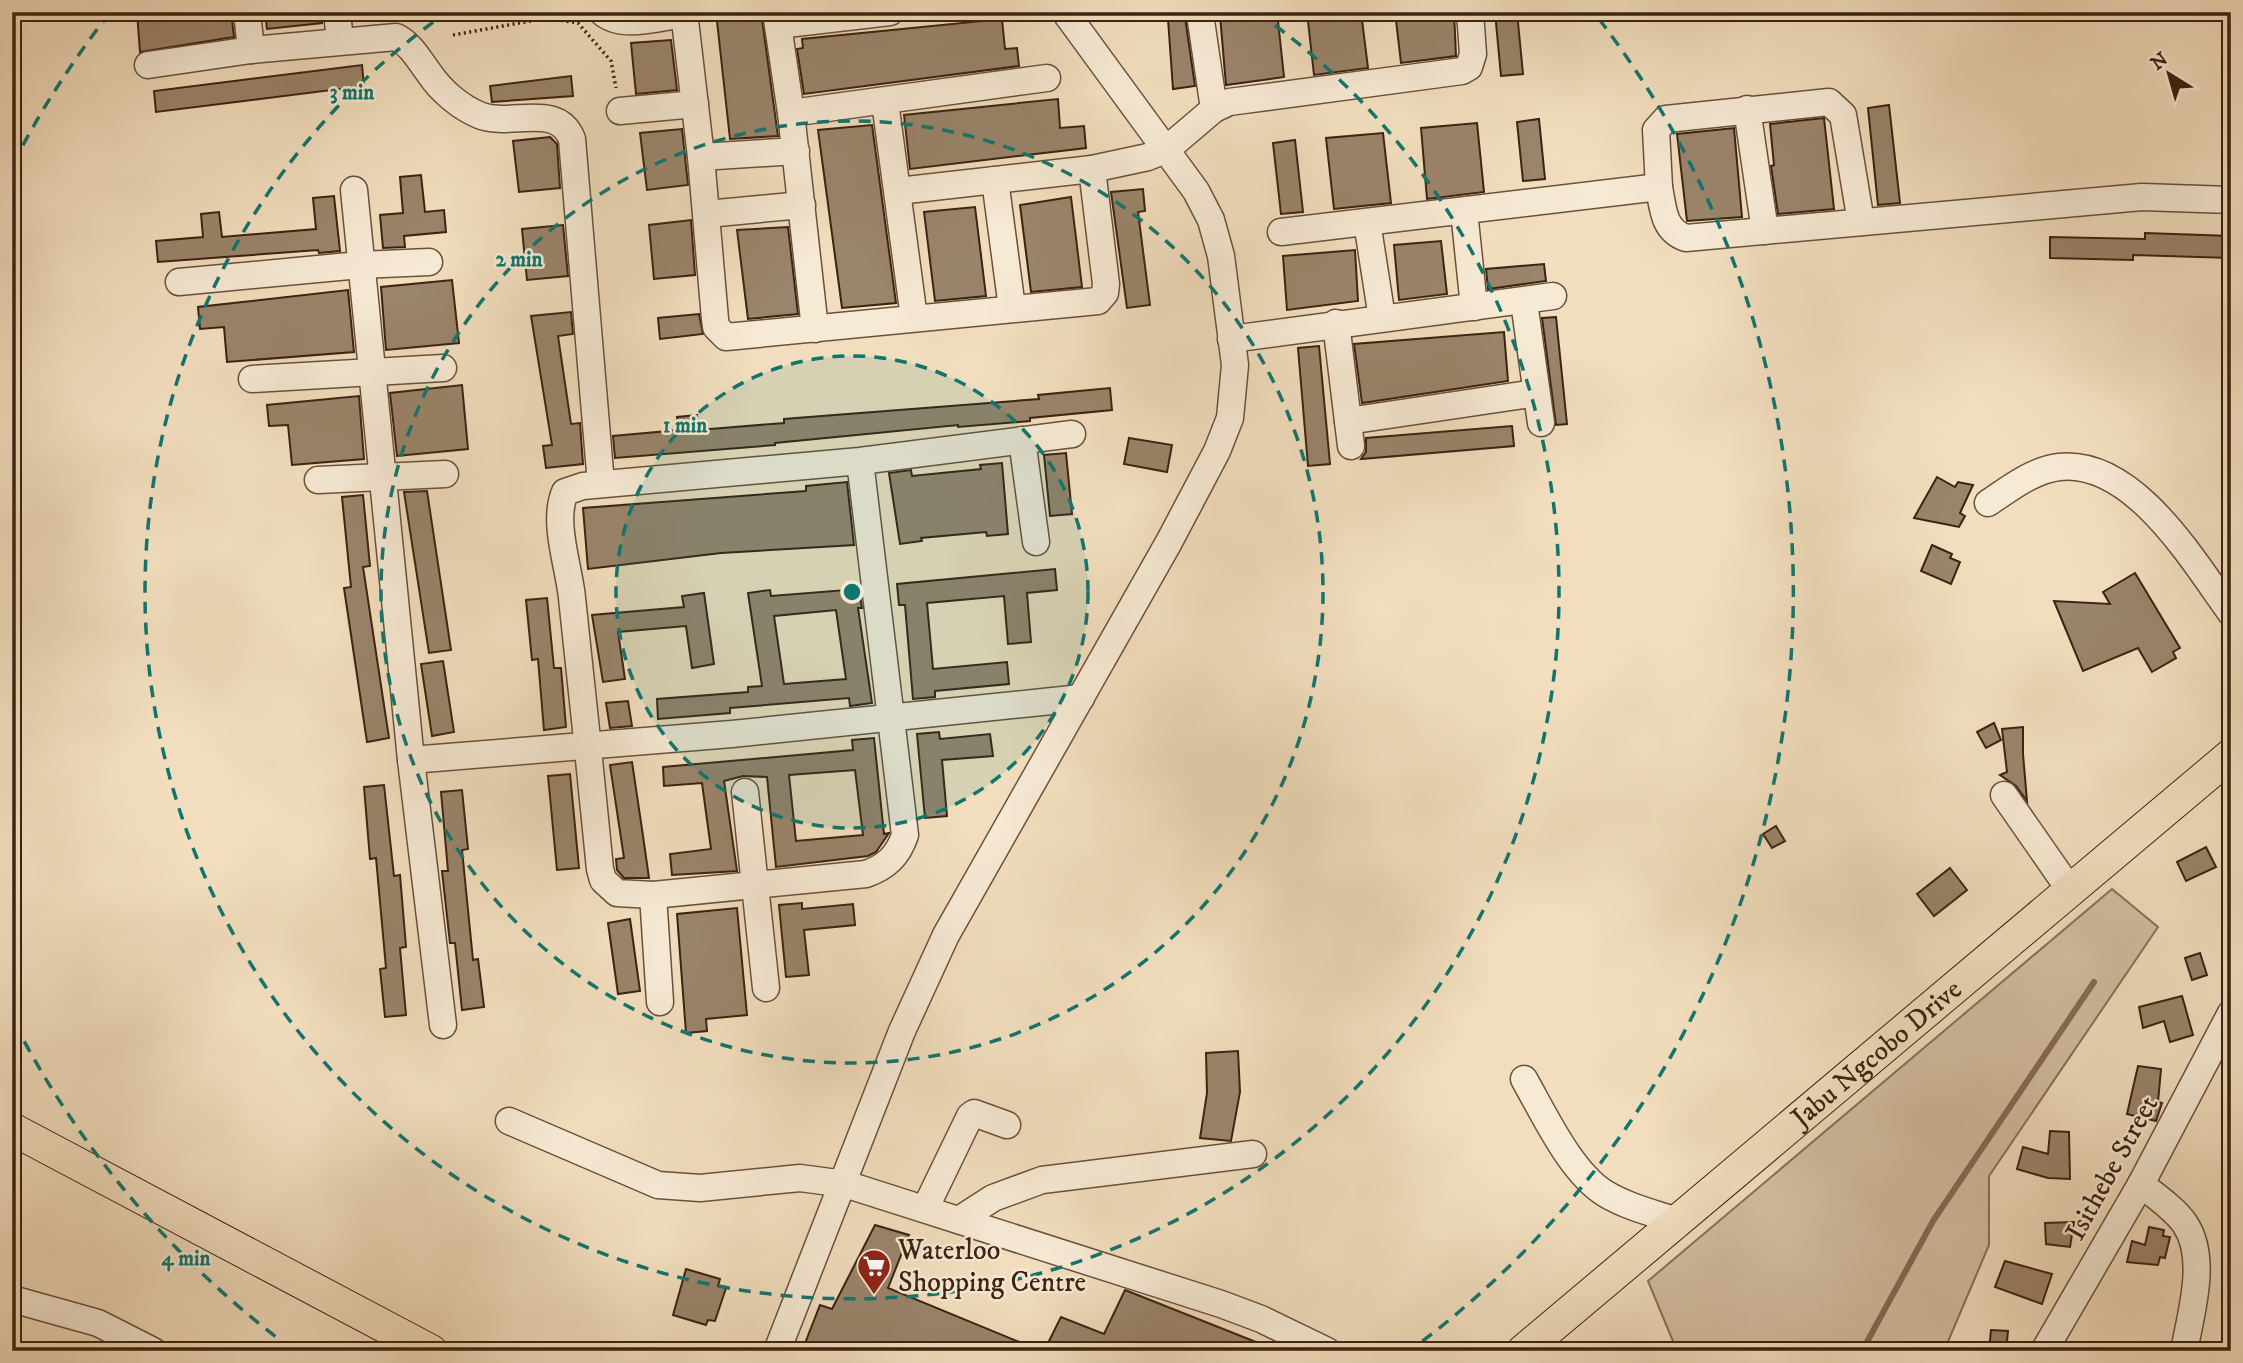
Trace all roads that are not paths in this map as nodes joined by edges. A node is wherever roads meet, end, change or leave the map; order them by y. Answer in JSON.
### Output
{"nodes":[{"id":1,"x":247,"y":12,"type":"edge"},
{"id":2,"x":337,"y":12,"type":"edge"},
{"id":3,"x":602,"y":12,"type":"edge"},
{"id":4,"x":890,"y":12,"type":"edge"},
{"id":5,"x":1065,"y":12,"type":"edge"},
{"id":6,"x":1470,"y":12,"type":"edge"},
{"id":7,"x":684,"y":13,"type":"edge"},
{"id":8,"x":1200,"y":14,"type":"edge"},
{"id":9,"x":777,"y":19,"type":"edge"},
{"id":10,"x":340,"y":41,"type":"junction"},
{"id":11,"x":251,"y":51,"type":"junction"},
{"id":12,"x":148,"y":65,"type":"dead end"},
{"id":13,"x":1047,"y":78,"type":"dead end"},
{"id":14,"x":885,"y":102,"type":"junction"},
{"id":15,"x":695,"y":104,"type":"junction"},
{"id":16,"x":1214,"y":109,"type":"junction"},
{"id":17,"x":1747,"y":109,"type":"junction"},
{"id":18,"x":620,"y":111,"type":"road end"},
{"id":19,"x":791,"y":113,"type":"junction"},
{"id":20,"x":1167,"y":149,"type":"junction"},
{"id":21,"x":796,"y":151,"type":"junction"},
{"id":22,"x":701,"y":156,"type":"junction"},
{"id":23,"x":1092,"y":169,"type":"junction"},
{"id":24,"x":995,"y":180,"type":"junction"},
{"id":25,"x":1659,"y":187,"type":"junction"},
{"id":26,"x":354,"y":190,"type":"dead end"},
{"id":27,"x":898,"y":191,"type":"junction"},
{"id":28,"x":2231,"y":200,"type":"edge"},
{"id":29,"x":802,"y":205,"type":"junction"},
{"id":30,"x":1464,"y":211,"type":"junction"},
{"id":31,"x":707,"y":214,"type":"junction"},
{"id":32,"x":1367,"y":222,"type":"junction"},
{"id":33,"x":1861,"y":222,"type":"junction"},
{"id":34,"x":1765,"y":231,"type":"junction"},
{"id":35,"x":1280,"y":232,"type":"dead end"},
{"id":36,"x":429,"y":262,"type":"dead end"},
{"id":37,"x":360,"y":265,"type":"junction"},
{"id":38,"x":179,"y":282,"type":"dead end"},
{"id":39,"x":1553,"y":296,"type":"dead end"},
{"id":40,"x":1524,"y":302,"type":"junction"},
{"id":41,"x":1474,"y":307,"type":"junction"},
{"id":42,"x":1012,"y":308,"type":"junction"},
{"id":43,"x":914,"y":318,"type":"junction"},
{"id":44,"x":1382,"y":318,"type":"junction"},
{"id":45,"x":1336,"y":323,"type":"junction"},
{"id":46,"x":815,"y":329,"type":"junction"},
{"id":47,"x":1231,"y":339,"type":"junction"},
{"id":48,"x":443,"y":368,"type":"dead end"},
{"id":49,"x":371,"y":372,"type":"junction"},
{"id":50,"x":252,"y":379,"type":"dead end"},
{"id":51,"x":1536,"y":393,"type":"junction"},
{"id":52,"x":1541,"y":423,"type":"dead end"},
{"id":53,"x":1072,"y":434,"type":"dead end"},
{"id":54,"x":1022,"y":440,"type":"junction"},
{"id":55,"x":860,"y":461,"type":"junction"},
{"id":56,"x":445,"y":474,"type":"dead end"},
{"id":57,"x":382,"y":476,"type":"junction"},
{"id":58,"x":318,"y":480,"type":"dead end"},
{"id":59,"x":601,"y":484,"type":"junction"},
{"id":60,"x":1988,"y":503,"type":"dead end"},
{"id":61,"x":1036,"y":542,"type":"dead end"},
{"id":62,"x":2231,"y":613,"type":"edge"},
{"id":63,"x":1081,"y":698,"type":"junction"},
{"id":64,"x":892,"y":718,"type":"junction"},
{"id":65,"x":587,"y":746,"type":"junction"},
{"id":66,"x":2231,"y":755,"type":"edge"},
{"id":67,"x":411,"y":760,"type":"junction"},
{"id":68,"x":745,"y":792,"type":"dead end"},
{"id":69,"x":2004,"y":795,"type":"dead end"},
{"id":70,"x":754,"y":885,"type":"junction"},
{"id":71,"x":2070,"y":890,"type":"junction"},
{"id":72,"x":653,"y":895,"type":"junction"},
{"id":73,"x":766,"y":988,"type":"dead end"},
{"id":74,"x":660,"y":1002,"type":"dead end"},
{"id":75,"x":2231,"y":1013,"type":"edge"},
{"id":76,"x":443,"y":1025,"type":"dead end"},
{"id":77,"x":1524,"y":1079,"type":"dead end"},
{"id":78,"x":509,"y":1121,"type":"dead end"},
{"id":79,"x":1007,"y":1125,"type":"dead end"},
{"id":80,"x":12,"y":1129,"type":"edge"},
{"id":81,"x":1253,"y":1154,"type":"dead end"},
{"id":82,"x":845,"y":1184,"type":"junction"},
{"id":83,"x":2141,"y":1184,"type":"junction"},
{"id":84,"x":925,"y":1209,"type":"junction"},
{"id":85,"x":959,"y":1220,"type":"junction"},
{"id":86,"x":1677,"y":1221,"type":"junction"},
{"id":87,"x":12,"y":1299,"type":"edge"},
{"id":88,"x":153,"y":1351,"type":"edge"},
{"id":89,"x":431,"y":1351,"type":"edge"},
{"id":90,"x":776,"y":1351,"type":"edge"},
{"id":91,"x":1327,"y":1351,"type":"edge"},
{"id":92,"x":1522,"y":1351,"type":"edge"},
{"id":93,"x":2044,"y":1351,"type":"edge"},
{"id":94,"x":2184,"y":1351,"type":"edge"}],
"edges":[{"from":1,"to":11,"type":"street"},
{"from":2,"to":10,"type":"street"},
{"from":3,"to":7,"type":"street"},
{"from":4,"to":9,"type":"street"},
{"from":5,"to":20,"type":"street"},
{"from":6,"to":16,"type":"street"},
{"from":7,"to":15,"type":"street"},
{"from":8,"to":16,"type":"street"},
{"from":9,"to":19,"type":"street"},
{"from":10,"to":11,"type":"street"},
{"from":10,"to":59,"type":"street"},
{"from":11,"to":12,"type":"street"},
{"from":13,"to":14,"type":"street"},
{"from":14,"to":19,"type":"street"},
{"from":14,"to":27,"type":"street"},
{"from":15,"to":18,"type":"street"},
{"from":15,"to":22,"type":"street"},
{"from":16,"to":20,"type":"street"},
{"from":17,"to":25,"type":"street"},
{"from":17,"to":33,"type":"street"},
{"from":17,"to":34,"type":"street"},
{"from":19,"to":21,"type":"street"},
{"from":20,"to":23,"type":"street"},
{"from":20,"to":47,"type":"street"},
{"from":21,"to":22,"type":"street"},
{"from":21,"to":29,"type":"street"},
{"from":22,"to":31,"type":"street"},
{"from":23,"to":24,"type":"street"},
{"from":23,"to":42,"type":"street"},
{"from":24,"to":27,"type":"street"},
{"from":24,"to":42,"type":"street"},
{"from":25,"to":30,"type":"street"},
{"from":25,"to":34,"type":"street"},
{"from":26,"to":37,"type":"street"},
{"from":27,"to":43,"type":"street"},
{"from":28,"to":33,"type":"street"},
{"from":29,"to":31,"type":"street"},
{"from":29,"to":46,"type":"street"},
{"from":30,"to":32,"type":"street"},
{"from":30,"to":41,"type":"street"},
{"from":31,"to":46,"type":"street"},
{"from":32,"to":35,"type":"street"},
{"from":32,"to":44,"type":"street"},
{"from":33,"to":34,"type":"street"},
{"from":36,"to":37,"type":"street"},
{"from":37,"to":38,"type":"street"},
{"from":37,"to":49,"type":"street"},
{"from":39,"to":40,"type":"street"},
{"from":40,"to":41,"type":"street"},
{"from":40,"to":51,"type":"street"},
{"from":41,"to":44,"type":"street"},
{"from":42,"to":43,"type":"street"},
{"from":43,"to":46,"type":"street"},
{"from":44,"to":45,"type":"street"},
{"from":45,"to":47,"type":"street"},
{"from":45,"to":51,"type":"street"},
{"from":47,"to":63,"type":"street"},
{"from":48,"to":49,"type":"street"},
{"from":49,"to":50,"type":"street"},
{"from":49,"to":57,"type":"street"},
{"from":51,"to":52,"type":"street"},
{"from":53,"to":54,"type":"street"},
{"from":54,"to":55,"type":"street"},
{"from":54,"to":61,"type":"street"},
{"from":55,"to":59,"type":"street"},
{"from":55,"to":64,"type":"street"},
{"from":56,"to":57,"type":"street"},
{"from":57,"to":58,"type":"street"},
{"from":57,"to":67,"type":"street"},
{"from":59,"to":65,"type":"street"},
{"from":60,"to":62,"type":"street"},
{"from":63,"to":64,"type":"street"},
{"from":63,"to":82,"type":"street"},
{"from":64,"to":65,"type":"street"},
{"from":64,"to":70,"type":"street"},
{"from":65,"to":67,"type":"street"},
{"from":65,"to":72,"type":"street"},
{"from":66,"to":71,"type":"main road","name":"Jabu Ngcobo Drive"},
{"from":67,"to":76,"type":"street"},
{"from":68,"to":70,"type":"street"},
{"from":69,"to":71,"type":"street"},
{"from":70,"to":72,"type":"street"},
{"from":70,"to":73,"type":"street"},
{"from":71,"to":86,"type":"main road","name":"Jabu Ngcobo Drive"},
{"from":72,"to":74,"type":"street"},
{"from":75,"to":83,"type":"street","name":"Isithebe Street"},
{"from":77,"to":86,"type":"street"},
{"from":78,"to":82,"type":"street"},
{"from":79,"to":84,"type":"street"},
{"from":80,"to":89,"type":"main road"},
{"from":81,"to":85,"type":"street"},
{"from":82,"to":84,"type":"street"},
{"from":82,"to":90,"type":"street"},
{"from":83,"to":93,"type":"street","name":"Isithebe Street"},
{"from":83,"to":94,"type":"street"},
{"from":84,"to":85,"type":"street"},
{"from":85,"to":91,"type":"street"},
{"from":86,"to":92,"type":"main road","name":"Jabu Ngcobo Drive"},
{"from":87,"to":88,"type":"street"}]}
